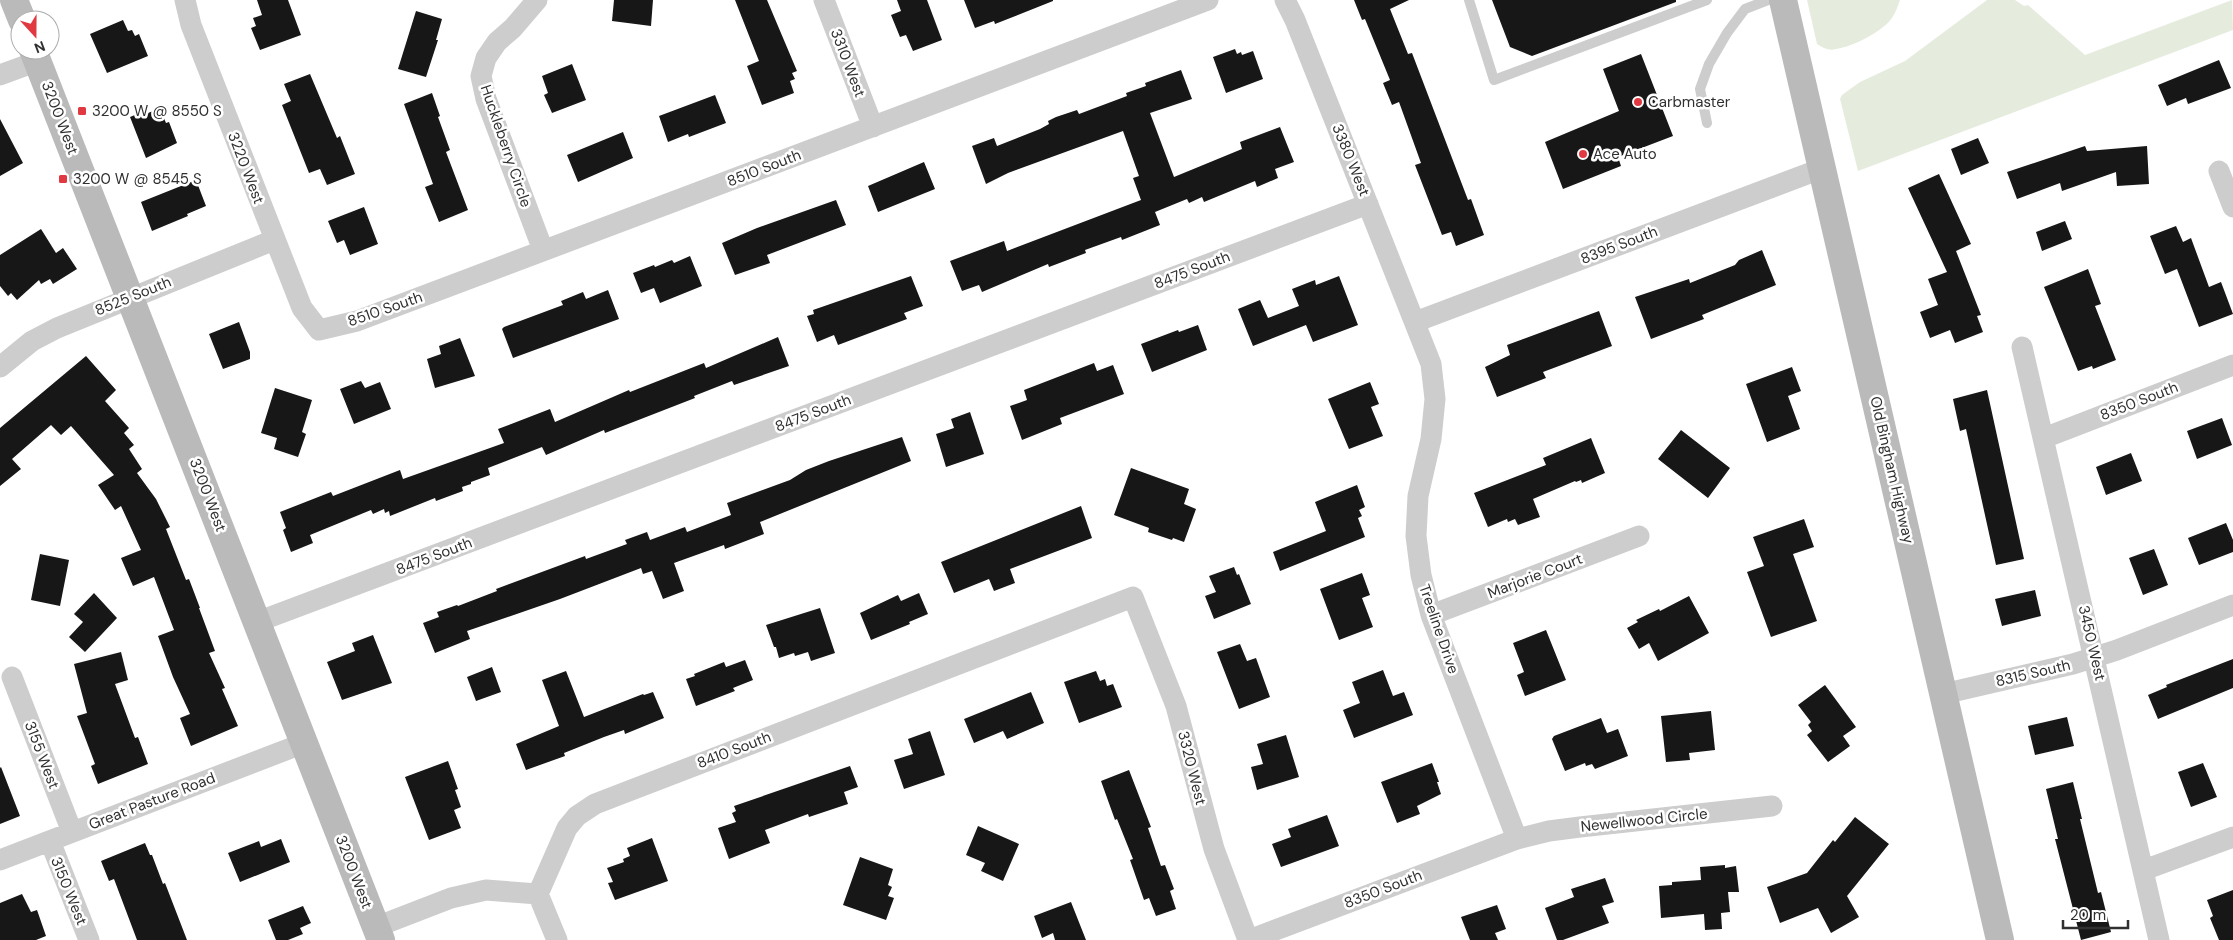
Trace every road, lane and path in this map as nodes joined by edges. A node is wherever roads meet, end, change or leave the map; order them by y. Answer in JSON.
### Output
{"nodes":[{"id":1,"x":185,"y":0,"type":"edge"},
{"id":2,"x":537,"y":0,"type":"edge"},
{"id":3,"x":824,"y":0,"type":"edge"},
{"id":4,"x":1208,"y":0,"type":"edge"},
{"id":5,"x":1285,"y":0,"type":"edge"},
{"id":6,"x":1470,"y":0,"type":"edge"},
{"id":7,"x":1707,"y":0,"type":"edge"},
{"id":8,"x":1768,"y":0,"type":"edge"},
{"id":9,"x":1783,"y":0,"type":"edge"},
{"id":10,"x":27,"y":60,"type":"edge"},
{"id":11,"x":38,"y":60,"type":"edge"},
{"id":12,"x":0,"y":75,"type":"edge"},
{"id":13,"x":1707,"y":123,"type":"dead end"},
{"id":14,"x":873,"y":127,"type":"junction"},
{"id":15,"x":1823,"y":168,"type":"junction"},
{"id":16,"x":2219,"y":171,"type":"dead end"},
{"id":17,"x":1368,"y":204,"type":"junction"},
{"id":18,"x":2233,"y":207,"type":"edge"},
{"id":19,"x":274,"y":240,"type":"junction"},
{"id":20,"x":543,"y":250,"type":"junction"},
{"id":21,"x":130,"y":297,"type":"junction"},
{"id":22,"x":1415,"y":322,"type":"junction"},
{"id":23,"x":319,"y":330,"type":"joint"},
{"id":24,"x":2022,"y":347,"type":"dead end"},
{"id":25,"x":2233,"y":365,"type":"edge"},
{"id":26,"x":0,"y":367,"type":"edge"},
{"id":27,"x":2044,"y":438,"type":"junction"},
{"id":28,"x":1639,"y":536,"type":"dead end"},
{"id":29,"x":1133,"y":597,"type":"joint"},
{"id":30,"x":2233,"y":605,"type":"edge"},
{"id":31,"x":1431,"y":615,"type":"junction"},
{"id":32,"x":257,"y":622,"type":"junction"},
{"id":33,"x":2095,"y":657,"type":"junction"},
{"id":34,"x":12,"y":677,"type":"dead end"},
{"id":35,"x":1943,"y":694,"type":"junction"},
{"id":36,"x":304,"y":743,"type":"junction"},
{"id":37,"x":1772,"y":806,"type":"dead end"},
{"id":38,"x":72,"y":832,"type":"junction"},
{"id":39,"x":2233,"y":836,"type":"edge"},
{"id":40,"x":1517,"y":839,"type":"junction"},
{"id":41,"x":50,"y":841,"type":"junction"},
{"id":42,"x":0,"y":860,"type":"edge"},
{"id":43,"x":2144,"y":870,"type":"junction"},
{"id":44,"x":538,"y":894,"type":"junction"},
{"id":45,"x":378,"y":933,"type":"edge"},
{"id":46,"x":89,"y":940,"type":"edge"},
{"id":47,"x":557,"y":940,"type":"edge"},
{"id":48,"x":1249,"y":940,"type":"edge"},
{"id":49,"x":2000,"y":940,"type":"edge"},
{"id":50,"x":2159,"y":940,"type":"edge"}],
"edges":[{"from":1,"to":19,"type":"street","name":"3220 West"},
{"from":2,"to":20,"type":"street","name":"Huckleberry Circle"},
{"from":3,"to":14,"type":"street","name":"3310 West"},
{"from":4,"to":14,"type":"street","name":"8510 South"},
{"from":5,"to":17,"type":"street","name":"3380 West"},
{"from":6,"to":7,"type":"lane"},
{"from":8,"to":13,"type":"lane"},
{"from":9,"to":15,"type":"street","name":"Old Bingham Highway"},
{"from":10,"to":12,"type":"street"},
{"from":11,"to":21,"type":"street","name":"3200 West"},
{"from":14,"to":20,"type":"street","name":"8510 South"},
{"from":15,"to":22,"type":"street","name":"8395 South"},
{"from":15,"to":35,"type":"street","name":"Old Bingham Highway"},
{"from":16,"to":18,"type":"street"},
{"from":17,"to":22,"type":"street","name":"3380 West"},
{"from":17,"to":32,"type":"street","name":"8475 South"},
{"from":19,"to":21,"type":"street","name":"8525 South"},
{"from":19,"to":23,"type":"street","name":"3220 West"},
{"from":20,"to":23,"type":"street","name":"8510 South"},
{"from":21,"to":26,"type":"street","name":"8525 South"},
{"from":21,"to":32,"type":"street","name":"3200 West"},
{"from":22,"to":31,"type":"street","name":"Treeline Drive"},
{"from":24,"to":27,"type":"street","name":"3450 West"},
{"from":25,"to":27,"type":"street","name":"8350 South"},
{"from":27,"to":33,"type":"street","name":"3450 West"},
{"from":28,"to":31,"type":"street","name":"Marjorie Court"},
{"from":29,"to":44,"type":"street","name":"8410 South"},
{"from":29,"to":48,"type":"street","name":"3320 West"},
{"from":30,"to":33,"type":"street","name":"8315 South"},
{"from":31,"to":40,"type":"street","name":"Treeline Drive"},
{"from":32,"to":36,"type":"street","name":"3200 West"},
{"from":33,"to":35,"type":"street","name":"8315 South"},
{"from":33,"to":43,"type":"street","name":"3450 West"},
{"from":34,"to":38,"type":"street","name":"3155 West"},
{"from":35,"to":49,"type":"street","name":"Old Bingham Highway"},
{"from":36,"to":38,"type":"street","name":"Great Pasture Road"},
{"from":36,"to":45,"type":"street","name":"3200 West"},
{"from":37,"to":40,"type":"street","name":"Newellwood Circle"},
{"from":38,"to":41,"type":"street","name":"Great Pasture Road"},
{"from":39,"to":43,"type":"street"},
{"from":40,"to":48,"type":"street","name":"8350 South"},
{"from":41,"to":42,"type":"street","name":"Great Pasture Road"},
{"from":41,"to":46,"type":"street","name":"3150 West"},
{"from":43,"to":50,"type":"street","name":"3450 West"},
{"from":44,"to":45,"type":"street"},
{"from":44,"to":47,"type":"street"}]}
